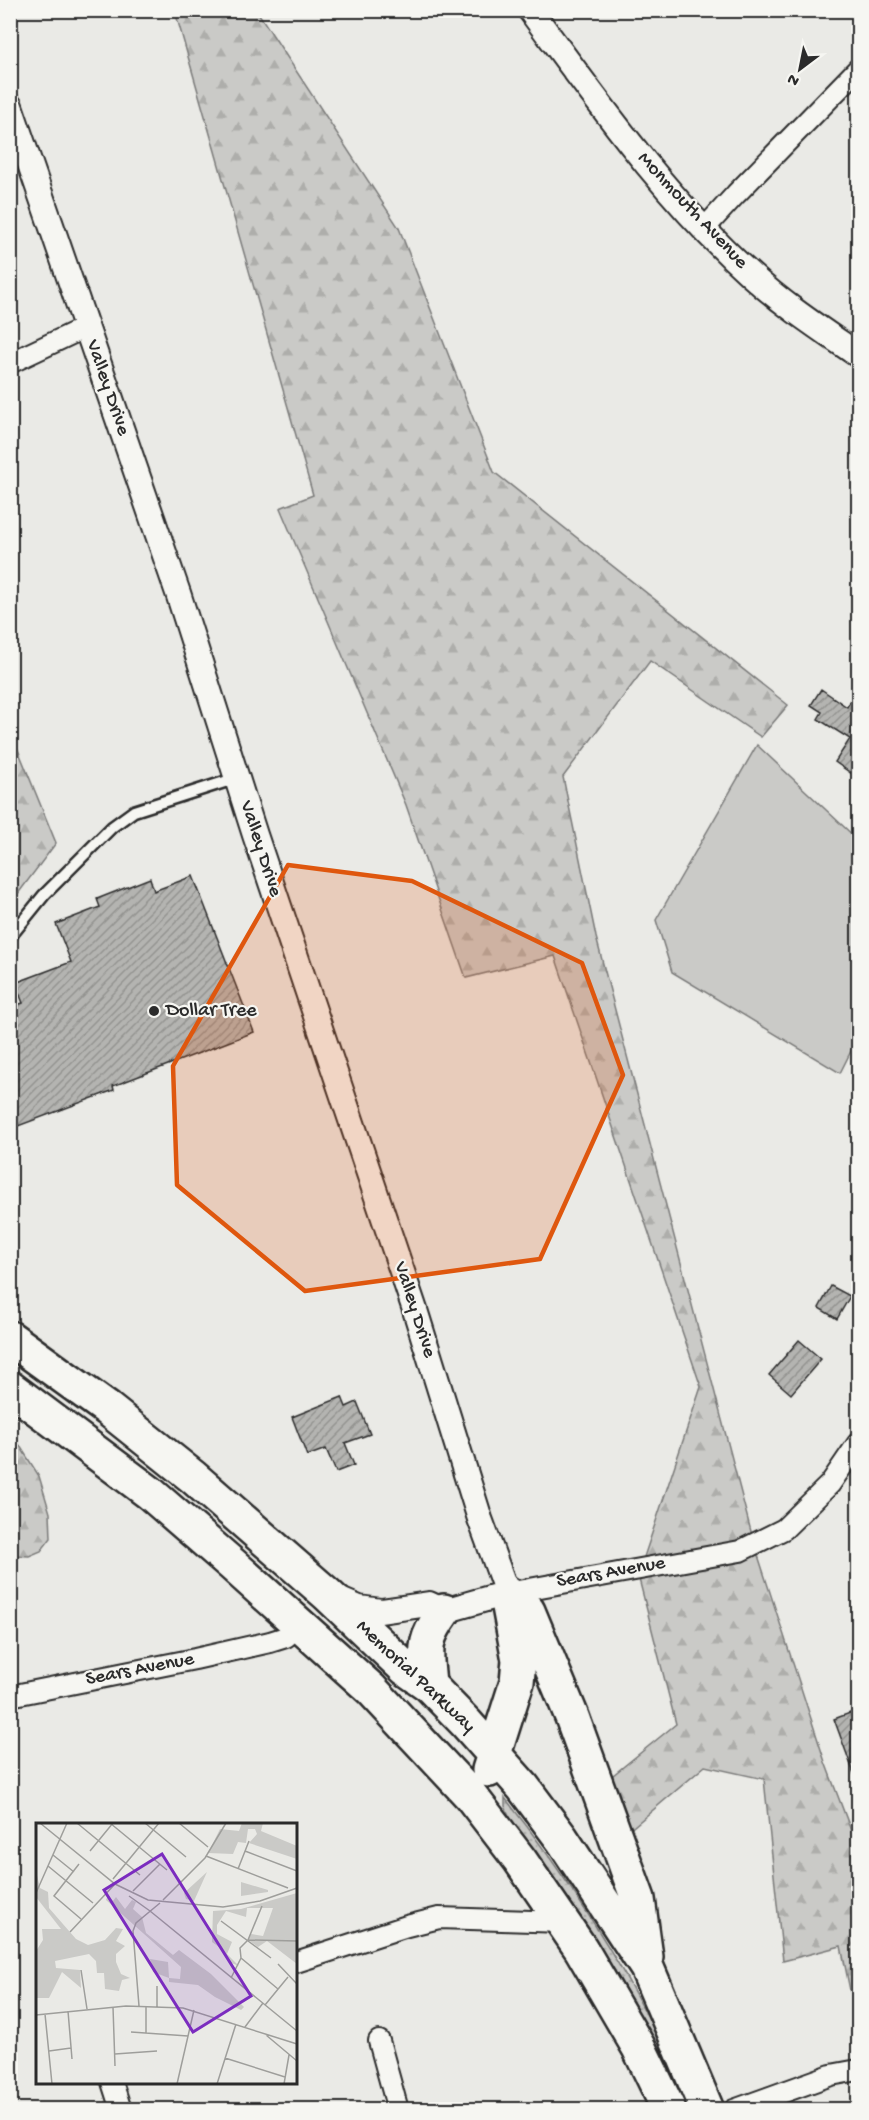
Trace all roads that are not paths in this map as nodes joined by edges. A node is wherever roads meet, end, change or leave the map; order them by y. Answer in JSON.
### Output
{"nodes":[{"id":1,"x":530,"y":10,"type":"edge"},
{"id":2,"x":858,"y":69,"type":"edge"},
{"id":3,"x":10,"y":106,"type":"edge"},
{"id":4,"x":704,"y":229,"type":"junction"},
{"id":5,"x":86,"y":327,"type":"junction"},
{"id":6,"x":858,"y":355,"type":"edge"},
{"id":7,"x":10,"y":363,"type":"edge"},
{"id":8,"x":237,"y":778,"type":"junction"},
{"id":9,"x":10,"y":937,"type":"edge"},
{"id":10,"x":10,"y":1338,"type":"edge"},
{"id":11,"x":10,"y":1388,"type":"edge"},
{"id":12,"x":858,"y":1443,"type":"edge"},
{"id":13,"x":507,"y":1593,"type":"junction"},
{"id":14,"x":327,"y":1594,"type":"junction"},
{"id":15,"x":444,"y":1611,"type":"junction"},
{"id":16,"x":300,"y":1624,"type":"junction"},
{"id":17,"x":429,"y":1685,"type":"junction"},
{"id":18,"x":10,"y":1696,"type":"edge"},
{"id":19,"x":493,"y":1753,"type":"junction"},
{"id":20,"x":482,"y":1810,"type":"junction"},
{"id":21,"x":563,"y":1922,"type":"junction"},
{"id":22,"x":297,"y":1962,"type":"edge"},
{"id":23,"x":647,"y":1968,"type":"junction"},
{"id":24,"x":378,"y":2041,"type":"dead end"},
{"id":25,"x":858,"y":2070,"type":"edge"},
{"id":26,"x":113,"y":2084,"type":"edge"},
{"id":27,"x":121,"y":2109,"type":"edge"},
{"id":28,"x":398,"y":2109,"type":"edge"},
{"id":29,"x":669,"y":2109,"type":"edge"},
{"id":30,"x":707,"y":2109,"type":"edge"},
{"id":31,"x":734,"y":2109,"type":"edge"}],
"edges":[{"from":1,"to":4,"type":"street","name":"Monmouth Avenue"},
{"from":2,"to":4,"type":"street"},
{"from":3,"to":5,"type":"street","name":"Valley Drive"},
{"from":4,"to":6,"type":"street","name":"Monmouth Avenue"},
{"from":5,"to":7,"type":"street"},
{"from":5,"to":8,"type":"street","name":"Valley Drive"},
{"from":8,"to":9,"type":"lane"},
{"from":8,"to":13,"type":"street","name":"Valley Drive"},
{"from":10,"to":14,"type":"highway","name":"Memorial Parkway"},
{"from":11,"to":16,"type":"highway","name":"Memorial Parkway"},
{"from":12,"to":13,"type":"street","name":"Sears Avenue"},
{"from":13,"to":15,"type":"street","name":"Sears Avenue"},
{"from":13,"to":19,"type":"highway"},
{"from":13,"to":23,"type":"highway"},
{"from":14,"to":15,"type":"street","name":"Sears Avenue"},
{"from":14,"to":17,"type":"highway","name":"Memorial Parkway"},
{"from":15,"to":17,"type":"highway"},
{"from":16,"to":18,"type":"street","name":"Sears Avenue"},
{"from":16,"to":20,"type":"highway","name":"Memorial Parkway"},
{"from":17,"to":19,"type":"highway","name":"Memorial Parkway"},
{"from":19,"to":20,"type":"highway"},
{"from":19,"to":23,"type":"highway","name":"Memorial Parkway"},
{"from":20,"to":21,"type":"highway","name":"Memorial Parkway"},
{"from":21,"to":22,"type":"street"},
{"from":21,"to":29,"type":"highway","name":"Memorial Parkway"},
{"from":23,"to":30,"type":"highway","name":"Memorial Parkway"},
{"from":24,"to":28,"type":"street"},
{"from":25,"to":31,"type":"street"},
{"from":26,"to":27,"type":"street"}]}
